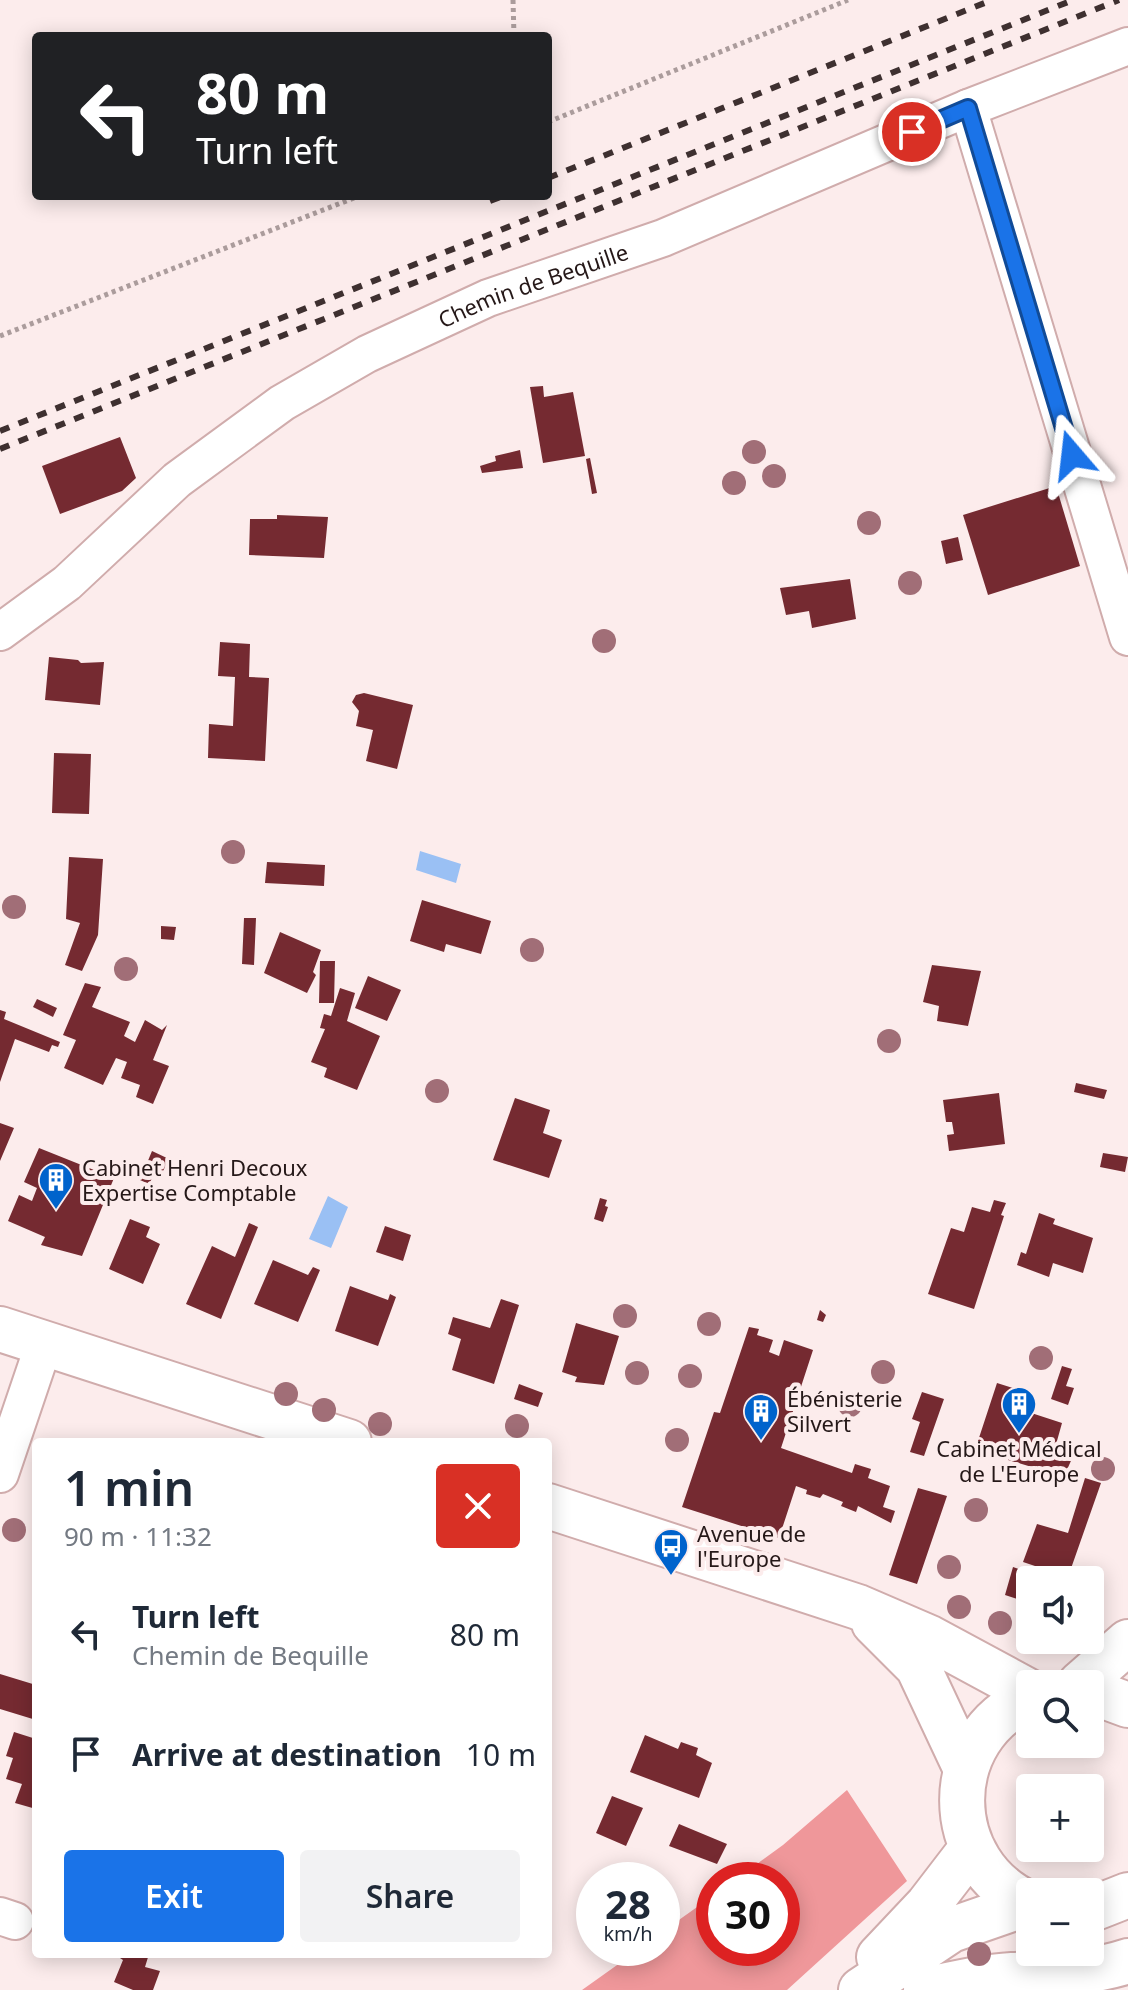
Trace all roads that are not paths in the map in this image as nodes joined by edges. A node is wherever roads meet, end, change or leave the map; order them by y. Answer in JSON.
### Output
{"nodes":[{"id":1,"x":1128,"y":46,"type":"edge"},
{"id":2,"x":968,"y":108,"type":"junction"},
{"id":3,"x":0,"y":632,"type":"edge"},
{"id":4,"x":1128,"y":637,"type":"edge"},
{"id":5,"x":0,"y":1329,"type":"edge"},
{"id":6,"x":44,"y":1344,"type":"junction"},
{"id":7,"x":337,"y":1438,"type":"edge"},
{"id":8,"x":0,"y":1474,"type":"edge"},
{"id":9,"x":552,"y":1507,"type":"edge"},
{"id":10,"x":858,"y":1607,"type":"junction"},
{"id":11,"x":1128,"y":1642,"type":"edge"},
{"id":12,"x":1096,"y":1670,"type":"edge"},
{"id":13,"x":1016,"y":1684,"type":"edge"},
{"id":14,"x":1104,"y":1696,"type":"edge"},
{"id":15,"x":1128,"y":1705,"type":"edge"},
{"id":16,"x":1016,"y":1706,"type":"edge"},
{"id":17,"x":965,"y":1767,"type":"junction"},
{"id":18,"x":971,"y":1849,"type":"junction"},
{"id":19,"x":1128,"y":1895,"type":"edge"},
{"id":20,"x":1016,"y":1896,"type":"edge"},
{"id":21,"x":1104,"y":1904,"type":"edge"},
{"id":22,"x":1016,"y":1908,"type":"edge"},
{"id":23,"x":1128,"y":1961,"type":"edge"},
{"id":24,"x":848,"y":1990,"type":"edge"},
{"id":25,"x":861,"y":1990,"type":"edge"},
{"id":26,"x":926,"y":1990,"type":"edge"}],
"edges":[{"from":1,"to":2,"type":"street","name":"Chemin de Bequille"},
{"from":2,"to":3,"type":"street","name":"Chemin de Bequille"},
{"from":2,"to":4,"type":"street"},
{"from":5,"to":6,"type":"main road"},
{"from":6,"to":7,"type":"main road"},
{"from":6,"to":8,"type":"street"},
{"from":9,"to":10,"type":"main road"},
{"from":10,"to":13,"type":"main road"},
{"from":10,"to":17,"type":"main road"},
{"from":11,"to":12,"type":"main road"},
{"from":14,"to":15,"type":"main road"},
{"from":16,"to":17,"type":"main road"},
{"from":17,"to":18,"type":"main road"},
{"from":18,"to":20,"type":"main road"},
{"from":18,"to":24,"type":"main road"},
{"from":19,"to":21,"type":"main road"},
{"from":22,"to":25,"type":"main road"},
{"from":23,"to":26,"type":"main road"}]}
